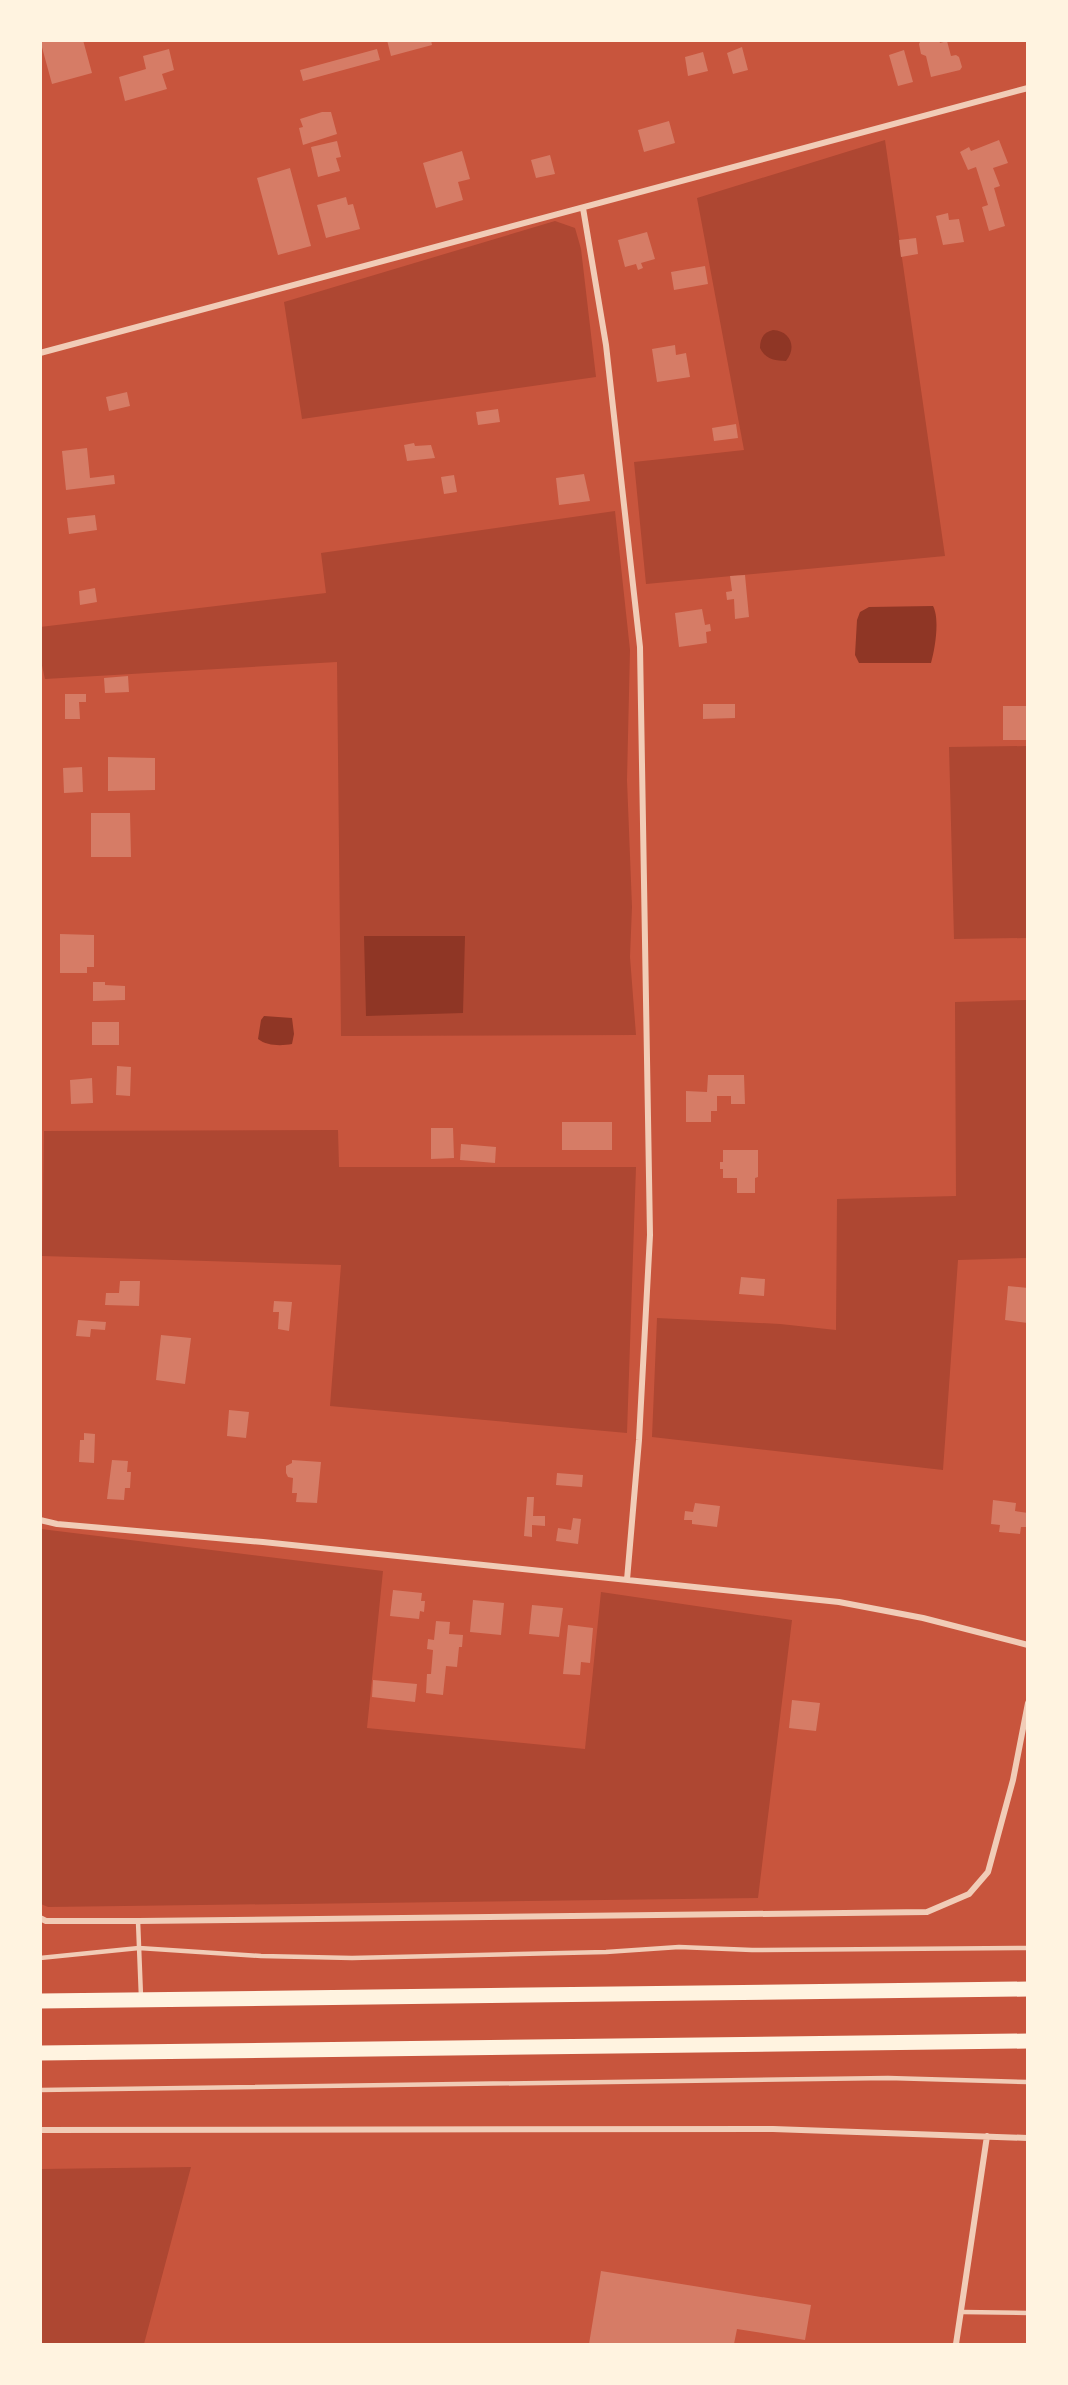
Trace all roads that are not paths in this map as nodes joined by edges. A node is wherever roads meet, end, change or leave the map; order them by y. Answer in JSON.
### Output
{"nodes":[{"id":1,"x":1028,"y":88,"type":"edge"},
{"id":2,"x":583,"y":208,"type":"junction"},
{"id":3,"x":40,"y":353,"type":"edge"},
{"id":4,"x":40,"y":1520,"type":"edge"},
{"id":5,"x":627,"y":1580,"type":"junction"},
{"id":6,"x":1028,"y":1645,"type":"edge"},
{"id":7,"x":1028,"y":1703,"type":"edge"},
{"id":8,"x":40,"y":1918,"type":"edge"},
{"id":9,"x":138,"y":1921,"type":"junction"},
{"id":10,"x":139,"y":1948,"type":"junction"},
{"id":11,"x":1028,"y":1948,"type":"edge"},
{"id":12,"x":40,"y":1958,"type":"edge"},
{"id":13,"x":1028,"y":1989,"type":"edge"},
{"id":14,"x":141,"y":1999,"type":"junction"},
{"id":15,"x":40,"y":2001,"type":"edge"},
{"id":16,"x":1028,"y":2041,"type":"edge"},
{"id":17,"x":40,"y":2053,"type":"edge"},
{"id":18,"x":1028,"y":2082,"type":"edge"},
{"id":19,"x":40,"y":2090,"type":"edge"},
{"id":20,"x":40,"y":2130,"type":"edge"},
{"id":21,"x":987,"y":2136,"type":"junction"},
{"id":22,"x":1028,"y":2138,"type":"edge"},
{"id":23,"x":962,"y":2312,"type":"junction"},
{"id":24,"x":1028,"y":2313,"type":"edge"},
{"id":25,"x":956,"y":2344,"type":"edge"}],
"edges":[{"from":1,"to":2,"type":"street"},
{"from":2,"to":3,"type":"street"},
{"from":2,"to":5,"type":"street"},
{"from":4,"to":5,"type":"street"},
{"from":5,"to":6,"type":"street"},
{"from":7,"to":9,"type":"street"},
{"from":8,"to":9,"type":"street"},
{"from":9,"to":10,"type":"lane"},
{"from":10,"to":11,"type":"lane"},
{"from":10,"to":12,"type":"lane"},
{"from":10,"to":14,"type":"lane"},
{"from":13,"to":14,"type":"highway"},
{"from":14,"to":15,"type":"highway"},
{"from":16,"to":17,"type":"highway"},
{"from":18,"to":19,"type":"lane"},
{"from":20,"to":21,"type":"street"},
{"from":21,"to":22,"type":"street"},
{"from":21,"to":23,"type":"street"},
{"from":23,"to":24,"type":"lane"},
{"from":23,"to":25,"type":"street"}]}
